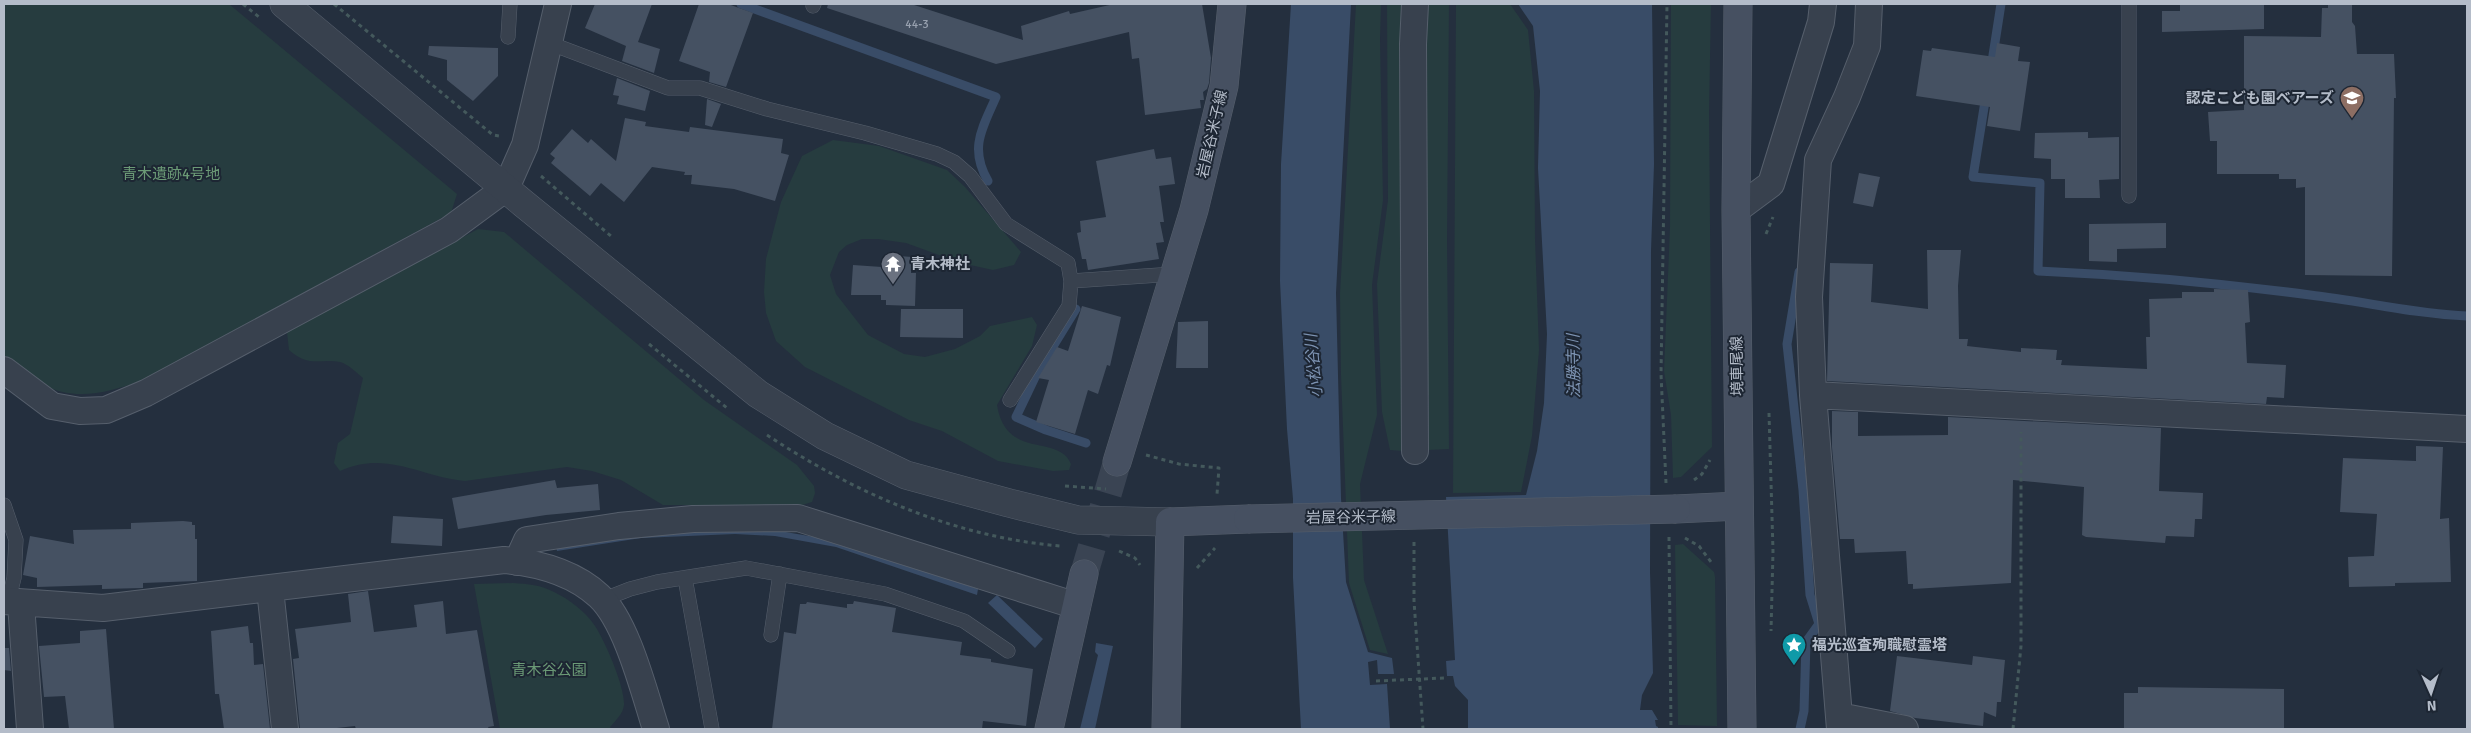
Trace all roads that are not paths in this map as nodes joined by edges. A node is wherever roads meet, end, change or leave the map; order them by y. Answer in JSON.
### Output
{"nodes":[{"id":1,"x":284,"y":4,"type":"edge"},
{"id":2,"x":510,"y":4,"type":"edge"},
{"id":3,"x":558,"y":4,"type":"edge"},
{"id":4,"x":1232,"y":4,"type":"edge"},
{"id":5,"x":1415,"y":4,"type":"edge"},
{"id":6,"x":1738,"y":4,"type":"edge"},
{"id":7,"x":1823,"y":4,"type":"edge"},
{"id":8,"x":1869,"y":4,"type":"edge"},
{"id":9,"x":2129,"y":4,"type":"edge"},
{"id":10,"x":508,"y":37,"type":"dead end"},
{"id":11,"x":549,"y":43,"type":"junction"},
{"id":12,"x":506,"y":188,"type":"junction"},
{"id":13,"x":2129,"y":196,"type":"dead end"},
{"id":14,"x":1736,"y":210,"type":"junction"},
{"id":15,"x":1174,"y":274,"type":"junction"},
{"id":16,"x":1071,"y":281,"type":"junction"},
{"id":17,"x":4,"y":370,"type":"edge"},
{"id":18,"x":1813,"y":395,"type":"junction"},
{"id":19,"x":1010,"y":400,"type":"dead end"},
{"id":20,"x":2467,"y":429,"type":"edge"},
{"id":21,"x":1415,"y":451,"type":"dead end"},
{"id":22,"x":1128,"y":457,"type":"tunnel mouth"},
{"id":23,"x":4,"y":505,"type":"edge"},
{"id":24,"x":1739,"y":506,"type":"junction"},
{"id":25,"x":1170,"y":522,"type":"junction"},
{"id":26,"x":517,"y":562,"type":"junction"},
{"id":27,"x":780,"y":574,"type":"junction"},
{"id":28,"x":1084,"y":574,"type":"tunnel mouth"},
{"id":29,"x":685,"y":578,"type":"junction"},
{"id":30,"x":270,"y":589,"type":"junction"},
{"id":31,"x":602,"y":600,"type":"junction"},
{"id":32,"x":11,"y":602,"type":"edge"},
{"id":33,"x":1077,"y":606,"type":"junction"},
{"id":34,"x":771,"y":635,"type":"dead end"},
{"id":35,"x":1008,"y":651,"type":"dead end"},
{"id":36,"x":1840,"y":723,"type":"edge"},
{"id":37,"x":30,"y":729,"type":"edge"},
{"id":38,"x":285,"y":729,"type":"edge"},
{"id":39,"x":656,"y":729,"type":"edge"},
{"id":40,"x":712,"y":729,"type":"edge"},
{"id":41,"x":1049,"y":729,"type":"edge"},
{"id":42,"x":1166,"y":729,"type":"edge"},
{"id":43,"x":1742,"y":729,"type":"edge"},
{"id":44,"x":1905,"y":729,"type":"edge"}],
"edges":[{"from":1,"to":12,"type":"street"},
{"from":2,"to":10,"type":"lane"},
{"from":3,"to":11,"type":"street"},
{"from":4,"to":15,"type":"main road","name":"岩屋谷米子線"},
{"from":5,"to":21,"type":"street"},
{"from":6,"to":14,"type":"main road","name":"境車尾線"},
{"from":7,"to":14,"type":"street"},
{"from":8,"to":18,"type":"street"},
{"from":9,"to":13,"type":"lane"},
{"from":11,"to":12,"type":"street"},
{"from":11,"to":16,"type":"lane"},
{"from":12,"to":17,"type":"street"},
{"from":12,"to":25,"type":"street"},
{"from":14,"to":24,"type":"main road","name":"境車尾線"},
{"from":15,"to":16,"type":"lane"},
{"from":15,"to":22,"type":"main road","name":"岩屋谷米子線"},
{"from":16,"to":19,"type":"lane"},
{"from":18,"to":20,"type":"street"},
{"from":18,"to":36,"type":"street"},
{"from":23,"to":32,"type":"lane"},
{"from":24,"to":25,"type":"main road","name":"岩屋谷米子線","bridge":true},
{"from":24,"to":43,"type":"main road","name":"境車尾線"},
{"from":25,"to":42,"type":"main road"},
{"from":26,"to":30,"type":"street"},
{"from":26,"to":31,"type":"street"},
{"from":26,"to":33,"type":"street"},
{"from":27,"to":29,"type":"lane"},
{"from":27,"to":34,"type":"lane"},
{"from":27,"to":35,"type":"lane"},
{"from":28,"to":33,"type":"main road"},
{"from":29,"to":31,"type":"lane"},
{"from":29,"to":40,"type":"lane"},
{"from":30,"to":32,"type":"street"},
{"from":30,"to":38,"type":"street"},
{"from":31,"to":39,"type":"street"},
{"from":32,"to":37,"type":"street"},
{"from":33,"to":41,"type":"main road"},
{"from":36,"to":44,"type":"street"}]}
